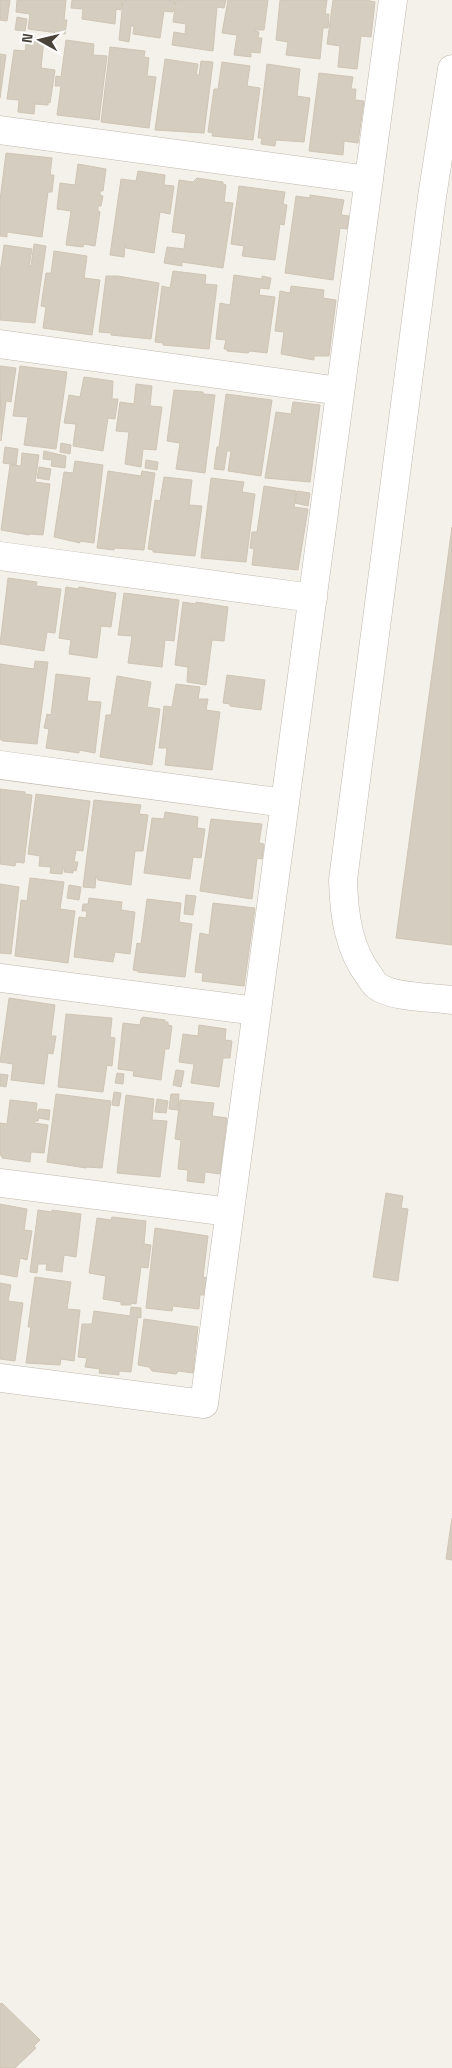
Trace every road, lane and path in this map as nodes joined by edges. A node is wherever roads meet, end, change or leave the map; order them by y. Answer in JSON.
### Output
{"nodes":[{"id":1,"x":393,"y":0,"type":"edge"},
{"id":2,"x":452,"y":69,"type":"edge"},
{"id":3,"x":0,"y":130,"type":"edge"},
{"id":4,"x":369,"y":180,"type":"junction"},
{"id":5,"x":0,"y":344,"type":"edge"},
{"id":6,"x":340,"y":391,"type":"junction"},
{"id":7,"x":0,"y":556,"type":"edge"},
{"id":8,"x":313,"y":598,"type":"junction"},
{"id":9,"x":0,"y":764,"type":"edge"},
{"id":10,"x":285,"y":803,"type":"junction"},
{"id":11,"x":0,"y":978,"type":"edge"},
{"id":12,"x":452,"y":1000,"type":"edge"},
{"id":13,"x":257,"y":1011,"type":"junction"},
{"id":14,"x":0,"y":1183,"type":"edge"},
{"id":15,"x":230,"y":1212,"type":"junction"},
{"id":16,"x":0,"y":1378,"type":"edge"}],
"edges":[{"from":1,"to":4,"type":"lane"},
{"from":2,"to":12,"type":"lane"},
{"from":3,"to":4,"type":"lane"},
{"from":4,"to":6,"type":"lane"},
{"from":5,"to":6,"type":"lane"},
{"from":6,"to":8,"type":"lane"},
{"from":7,"to":8,"type":"lane"},
{"from":8,"to":10,"type":"lane"},
{"from":9,"to":10,"type":"lane"},
{"from":10,"to":13,"type":"lane"},
{"from":11,"to":13,"type":"lane"},
{"from":13,"to":15,"type":"lane"},
{"from":14,"to":15,"type":"lane"},
{"from":15,"to":16,"type":"lane"}]}
